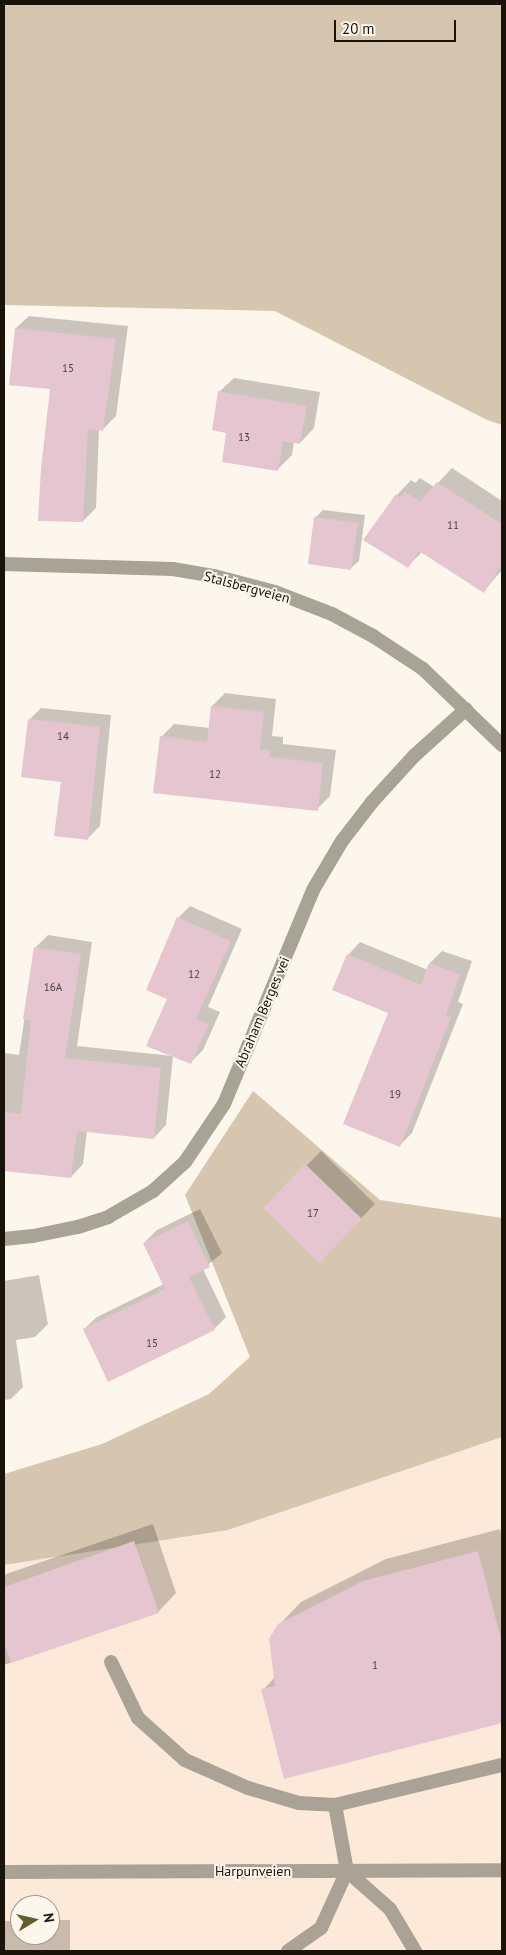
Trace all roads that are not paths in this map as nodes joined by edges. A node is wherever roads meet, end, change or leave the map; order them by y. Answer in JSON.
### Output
{"nodes":[{"id":1,"x":4,"y":564,"type":"edge"},
{"id":2,"x":466,"y":709,"type":"junction"},
{"id":3,"x":502,"y":745,"type":"edge"},
{"id":4,"x":4,"y":1239,"type":"edge"},
{"id":5,"x":111,"y":1662,"type":"dead end"},
{"id":6,"x":502,"y":1765,"type":"edge"},
{"id":7,"x":335,"y":1805,"type":"junction"},
{"id":8,"x":502,"y":1870,"type":"edge"},
{"id":9,"x":346,"y":1871,"type":"junction"},
{"id":10,"x":4,"y":1872,"type":"edge"},
{"id":11,"x":288,"y":1951,"type":"edge"},
{"id":12,"x":415,"y":1951,"type":"edge"}],
"edges":[{"from":1,"to":2,"type":"street","name":"Stalsbergveien"},
{"from":2,"to":3,"type":"street","name":"Stalsbergveien"},
{"from":2,"to":4,"type":"street","name":"Abraham Berges vei"},
{"from":5,"to":7,"type":"street"},
{"from":6,"to":7,"type":"street"},
{"from":7,"to":9,"type":"street"},
{"from":8,"to":9,"type":"street","name":"Harpunveien"},
{"from":9,"to":10,"type":"street","name":"Harpunveien"},
{"from":9,"to":11,"type":"street"},
{"from":9,"to":12,"type":"street"}]}
